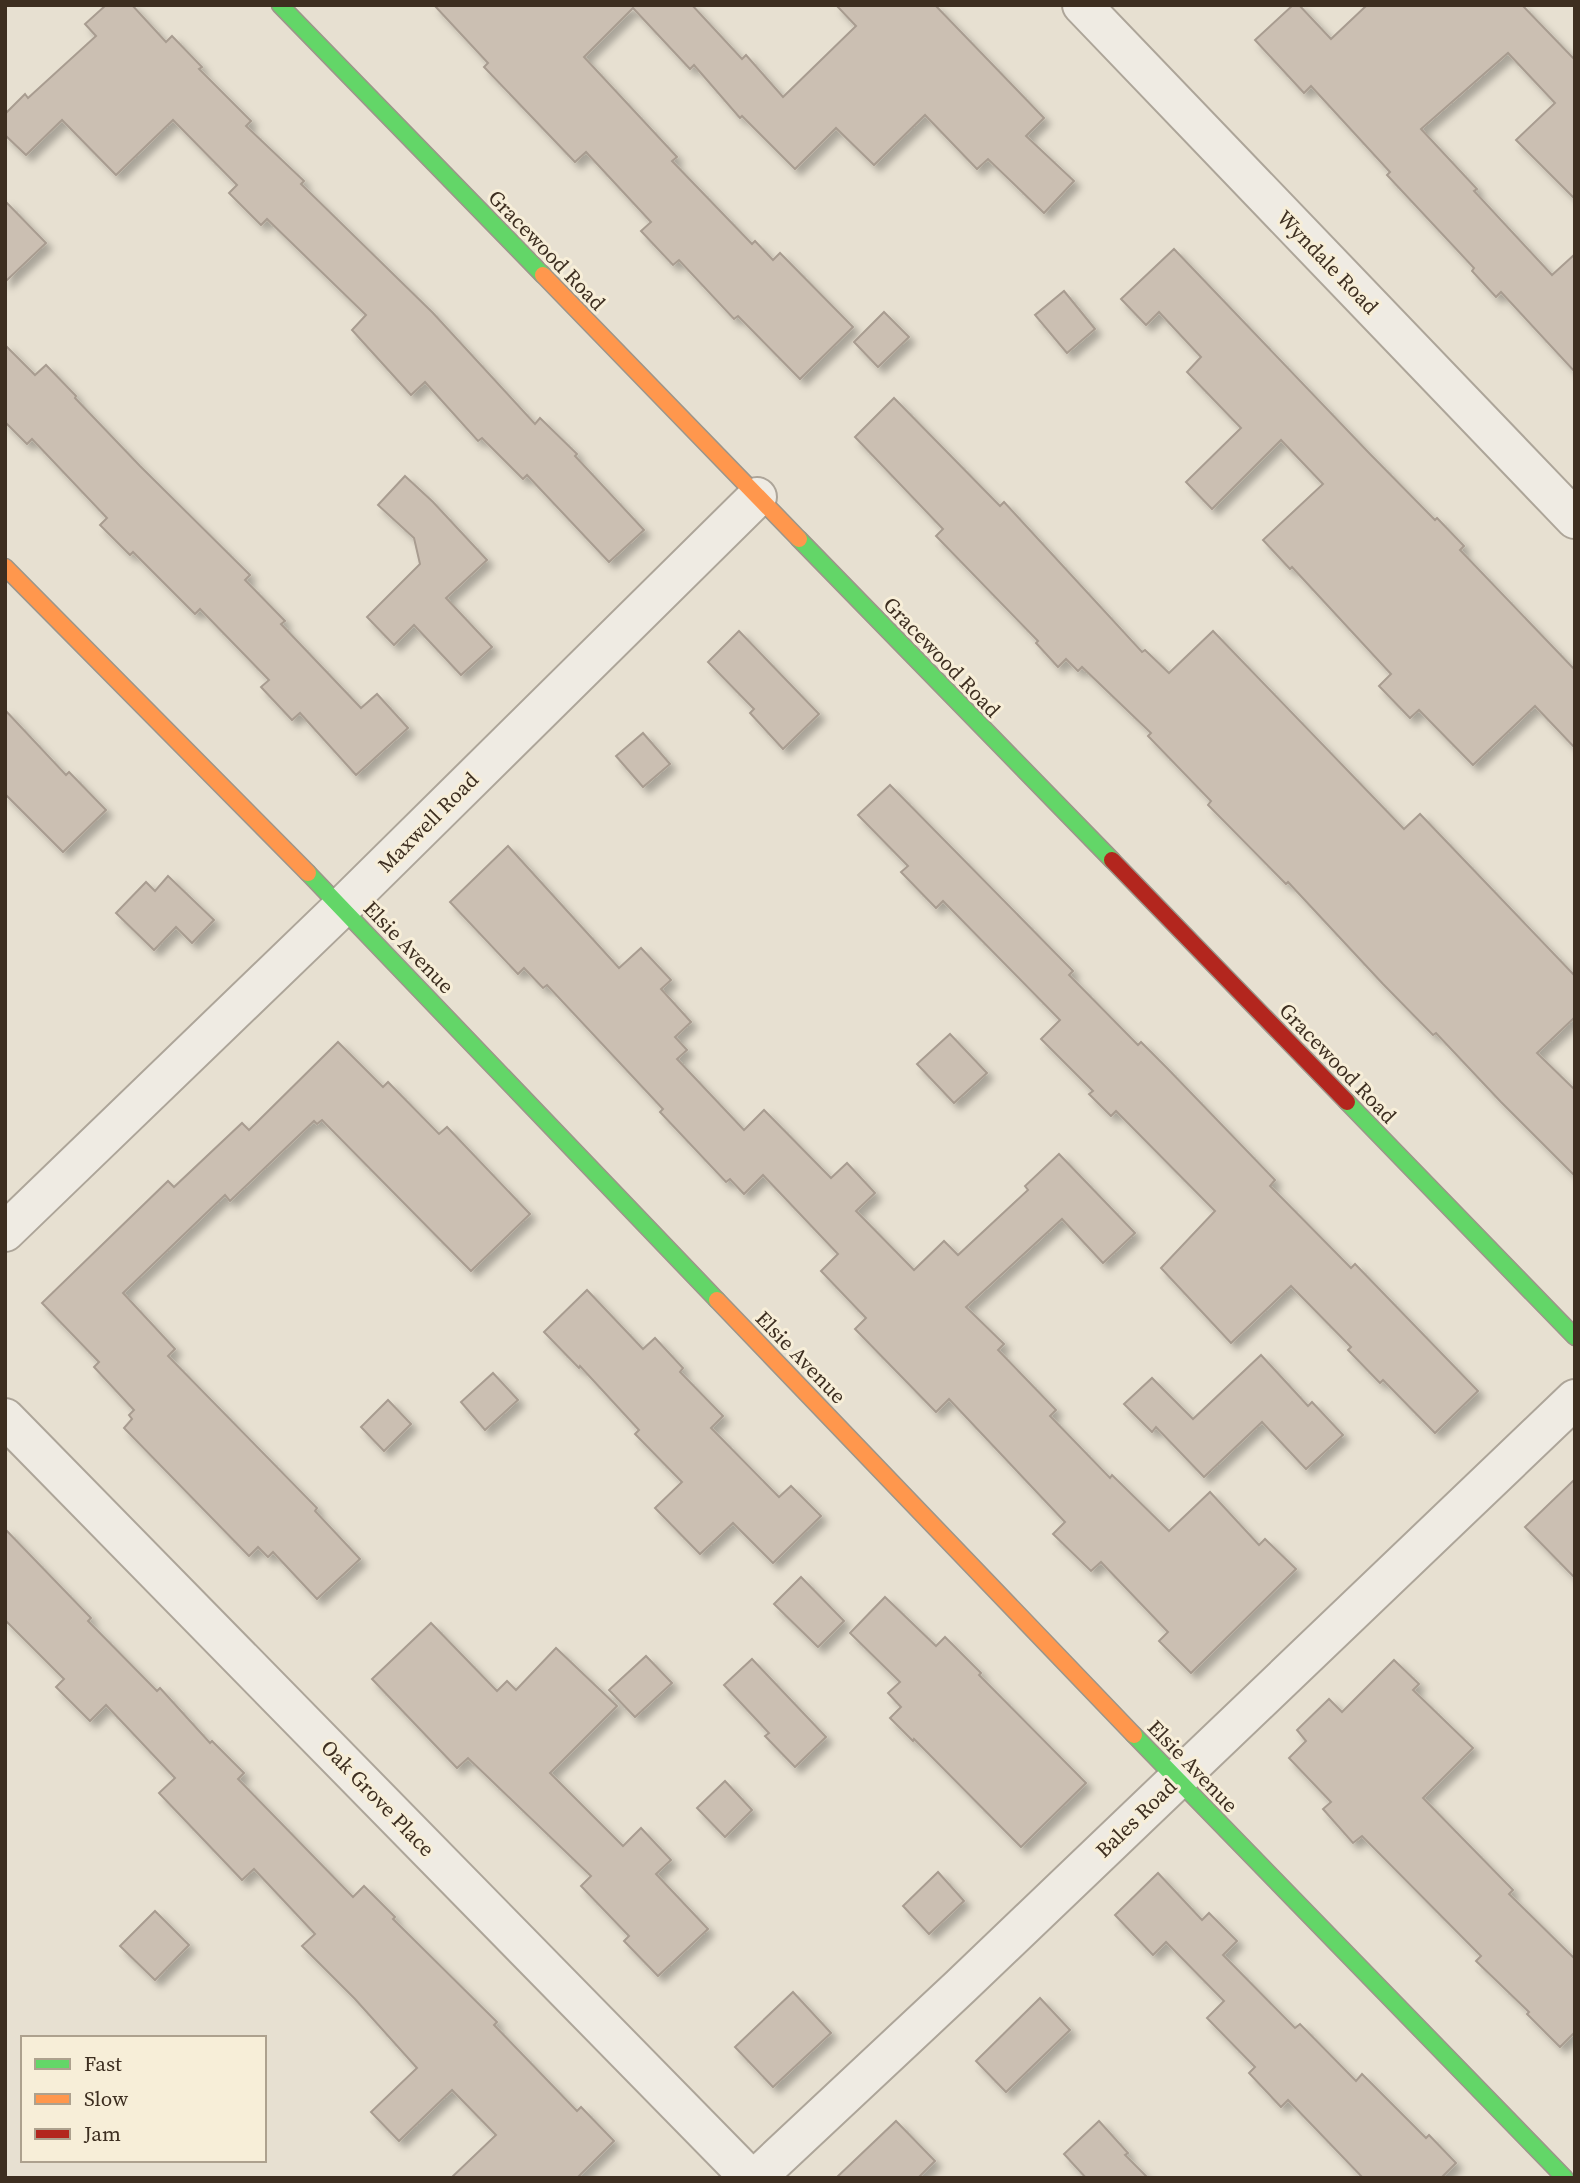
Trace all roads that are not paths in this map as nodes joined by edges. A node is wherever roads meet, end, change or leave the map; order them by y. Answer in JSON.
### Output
{"nodes":[{"id":1,"x":280,"y":5,"type":"edge"},
{"id":2,"x":1082,"y":5,"type":"edge"},
{"id":3,"x":757,"y":497,"type":"junction"},
{"id":4,"x":1575,"y":519,"type":"edge"},
{"id":5,"x":5,"y":567,"type":"edge"},
{"id":6,"x":342,"y":907,"type":"junction"},
{"id":7,"x":5,"y":1232,"type":"edge"},
{"id":8,"x":1575,"y":1337,"type":"edge"},
{"id":9,"x":1575,"y":1399,"type":"edge"},
{"id":10,"x":5,"y":1418,"type":"edge"},
{"id":11,"x":1176,"y":1779,"type":"junction"},
{"id":12,"x":750,"y":2178,"type":"edge"},
{"id":13,"x":756,"y":2178,"type":"edge"},
{"id":14,"x":1565,"y":2178,"type":"edge"}],
"edges":[{"from":1,"to":3,"type":"street","name":"Gracewood Road"},
{"from":2,"to":4,"type":"street","name":"Wyndale Road"},
{"from":3,"to":6,"type":"street","name":"Maxwell Road"},
{"from":3,"to":8,"type":"street","name":"Gracewood Road"},
{"from":5,"to":6,"type":"street","name":"Elsie Avenue"},
{"from":6,"to":7,"type":"street","name":"Maxwell Road"},
{"from":6,"to":11,"type":"street","name":"Elsie Avenue"},
{"from":9,"to":11,"type":"street","name":"Bales Road"},
{"from":10,"to":12,"type":"street","name":"Oak Grove Place"},
{"from":11,"to":13,"type":"street","name":"Bales Road"},
{"from":11,"to":14,"type":"street","name":"Elsie Avenue"}]}
